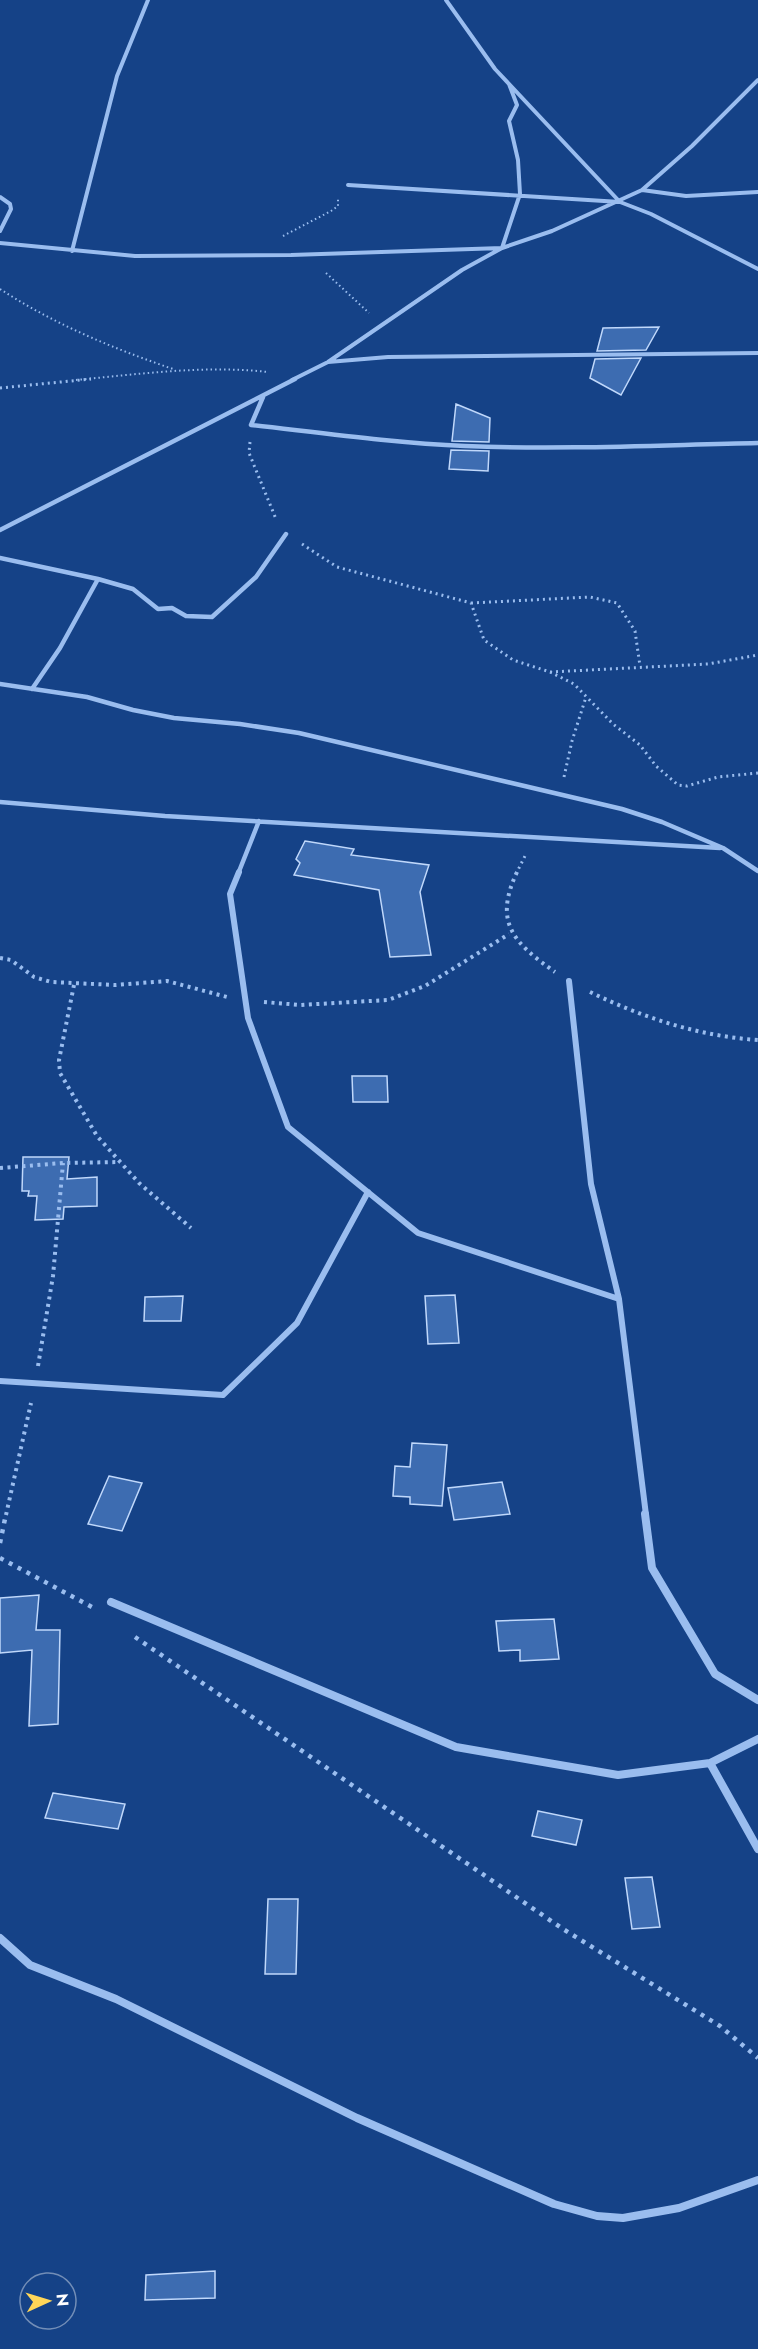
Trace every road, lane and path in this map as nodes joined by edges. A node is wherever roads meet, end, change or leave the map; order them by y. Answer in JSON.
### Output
{"nodes":[{"id":1,"x":148,"y":0,"type":"edge"},
{"id":2,"x":447,"y":0,"type":"edge"},
{"id":3,"x":758,"y":80,"type":"edge"},
{"id":4,"x":509,"y":84,"type":"junction"},
{"id":5,"x":348,"y":185,"type":"dead end"},
{"id":6,"x":642,"y":190,"type":"junction"},
{"id":7,"x":758,"y":192,"type":"edge"},
{"id":8,"x":520,"y":195,"type":"junction"},
{"id":9,"x":0,"y":197,"type":"edge"},
{"id":10,"x":338,"y":197,"type":"dead end"},
{"id":11,"x":620,"y":201,"type":"junction"},
{"id":12,"x":0,"y":231,"type":"edge"},
{"id":13,"x":0,"y":243,"type":"edge"},
{"id":14,"x":502,"y":248,"type":"junction"},
{"id":15,"x":72,"y":252,"type":"junction"},
{"id":16,"x":275,"y":255,"type":"junction"},
{"id":17,"x":291,"y":255,"type":"junction"},
{"id":18,"x":758,"y":269,"type":"edge"},
{"id":19,"x":0,"y":289,"type":"edge"},
{"id":20,"x":376,"y":329,"type":"junction"},
{"id":21,"x":758,"y":353,"type":"edge"},
{"id":22,"x":328,"y":362,"type":"junction"},
{"id":23,"x":177,"y":370,"type":"junction"},
{"id":24,"x":298,"y":377,"type":"junction"},
{"id":25,"x":0,"y":388,"type":"edge"},
{"id":26,"x":263,"y":396,"type":"junction"},
{"id":27,"x":251,"y":425,"type":"junction"},
{"id":28,"x":758,"y":444,"type":"edge"},
{"id":29,"x":0,"y":530,"type":"edge"},
{"id":30,"x":286,"y":534,"type":"junction"},
{"id":31,"x":0,"y":558,"type":"edge"},
{"id":32,"x":98,"y":579,"type":"junction"},
{"id":33,"x":471,"y":603,"type":"junction"},
{"id":34,"x":758,"y":655,"type":"edge"},
{"id":35,"x":640,"y":666,"type":"junction"},
{"id":36,"x":550,"y":672,"type":"junction"},
{"id":37,"x":0,"y":684,"type":"edge"},
{"id":38,"x":32,"y":689,"type":"junction"},
{"id":39,"x":586,"y":697,"type":"junction"},
{"id":40,"x":758,"y":773,"type":"edge"},
{"id":41,"x":560,"y":796,"type":"junction"},
{"id":42,"x":0,"y":802,"type":"edge"},
{"id":43,"x":259,"y":821,"type":"junction"},
{"id":44,"x":723,"y":848,"type":"junction"},
{"id":45,"x":528,"y":850,"type":"dead end"},
{"id":46,"x":758,"y":871,"type":"edge"},
{"id":47,"x":569,"y":981,"type":"junction"},
{"id":48,"x":75,"y":984,"type":"dead end"},
{"id":49,"x":758,"y":1040,"type":"edge"},
{"id":50,"x":120,"y":1162,"type":"junction"},
{"id":51,"x":63,"y":1163,"type":"junction"},
{"id":52,"x":0,"y":1168,"type":"edge"},
{"id":53,"x":368,"y":1192,"type":"junction"},
{"id":54,"x":191,"y":1228,"type":"dead end"},
{"id":55,"x":619,"y":1299,"type":"junction"},
{"id":56,"x":0,"y":1381,"type":"edge"},
{"id":57,"x":35,"y":1385,"type":"junction"},
{"id":58,"x":0,"y":1543,"type":"edge"},
{"id":59,"x":0,"y":1558,"type":"edge"},
{"id":60,"x":111,"y":1602,"type":"dead end"},
{"id":61,"x":96,"y":1609,"type":"dead end"},
{"id":62,"x":134,"y":1636,"type":"dead end"},
{"id":63,"x":758,"y":1700,"type":"edge"},
{"id":64,"x":758,"y":1739,"type":"edge"},
{"id":65,"x":710,"y":1764,"type":"junction"},
{"id":66,"x":758,"y":1849,"type":"edge"},
{"id":67,"x":0,"y":1938,"type":"edge"},
{"id":68,"x":758,"y":2058,"type":"edge"},
{"id":69,"x":758,"y":2180,"type":"edge"}],
"edges":[{"from":1,"to":15,"type":"street"},
{"from":2,"to":4,"type":"street"},
{"from":3,"to":6,"type":"street"},
{"from":4,"to":8,"type":"street"},
{"from":4,"to":11,"type":"street"},
{"from":5,"to":8,"type":"street"},
{"from":6,"to":7,"type":"street"},
{"from":6,"to":11,"type":"street"},
{"from":8,"to":11,"type":"street"},
{"from":8,"to":14,"type":"street"},
{"from":9,"to":12,"type":"street"},
{"from":10,"to":16,"type":"path"},
{"from":11,"to":14,"type":"street"},
{"from":11,"to":18,"type":"street"},
{"from":13,"to":15,"type":"street"},
{"from":14,"to":17,"type":"street"},
{"from":14,"to":20,"type":"street"},
{"from":15,"to":16,"type":"street"},
{"from":16,"to":17,"type":"street"},
{"from":17,"to":20,"type":"path"},
{"from":19,"to":23,"type":"path"},
{"from":20,"to":22,"type":"street"},
{"from":21,"to":22,"type":"street"},
{"from":22,"to":24,"type":"street"},
{"from":23,"to":24,"type":"path"},
{"from":23,"to":25,"type":"path"},
{"from":24,"to":26,"type":"street"},
{"from":26,"to":27,"type":"street"},
{"from":26,"to":29,"type":"street"},
{"from":27,"to":28,"type":"street"},
{"from":27,"to":30,"type":"path"},
{"from":30,"to":32,"type":"street"},
{"from":30,"to":33,"type":"path"},
{"from":31,"to":32,"type":"street"},
{"from":32,"to":38,"type":"street"},
{"from":33,"to":35,"type":"path"},
{"from":33,"to":36,"type":"path"},
{"from":34,"to":35,"type":"path"},
{"from":35,"to":36,"type":"path"},
{"from":36,"to":39,"type":"path"},
{"from":37,"to":38,"type":"street"},
{"from":38,"to":41,"type":"street"},
{"from":39,"to":40,"type":"path"},
{"from":39,"to":41,"type":"path"},
{"from":41,"to":44,"type":"street"},
{"from":42,"to":43,"type":"street"},
{"from":43,"to":44,"type":"street"},
{"from":43,"to":53,"type":"street"},
{"from":44,"to":46,"type":"street"},
{"from":45,"to":47,"type":"path"},
{"from":47,"to":49,"type":"path"},
{"from":47,"to":55,"type":"street"},
{"from":48,"to":50,"type":"path"},
{"from":50,"to":51,"type":"path"},
{"from":50,"to":54,"type":"path"},
{"from":51,"to":52,"type":"path"},
{"from":51,"to":57,"type":"path"},
{"from":53,"to":55,"type":"street"},
{"from":53,"to":57,"type":"street"},
{"from":55,"to":63,"type":"street"},
{"from":56,"to":57,"type":"street"},
{"from":57,"to":58,"type":"path"},
{"from":59,"to":61,"type":"path"},
{"from":60,"to":65,"type":"street"},
{"from":62,"to":68,"type":"path"},
{"from":64,"to":65,"type":"street"},
{"from":65,"to":66,"type":"street"},
{"from":67,"to":69,"type":"street"}]}
